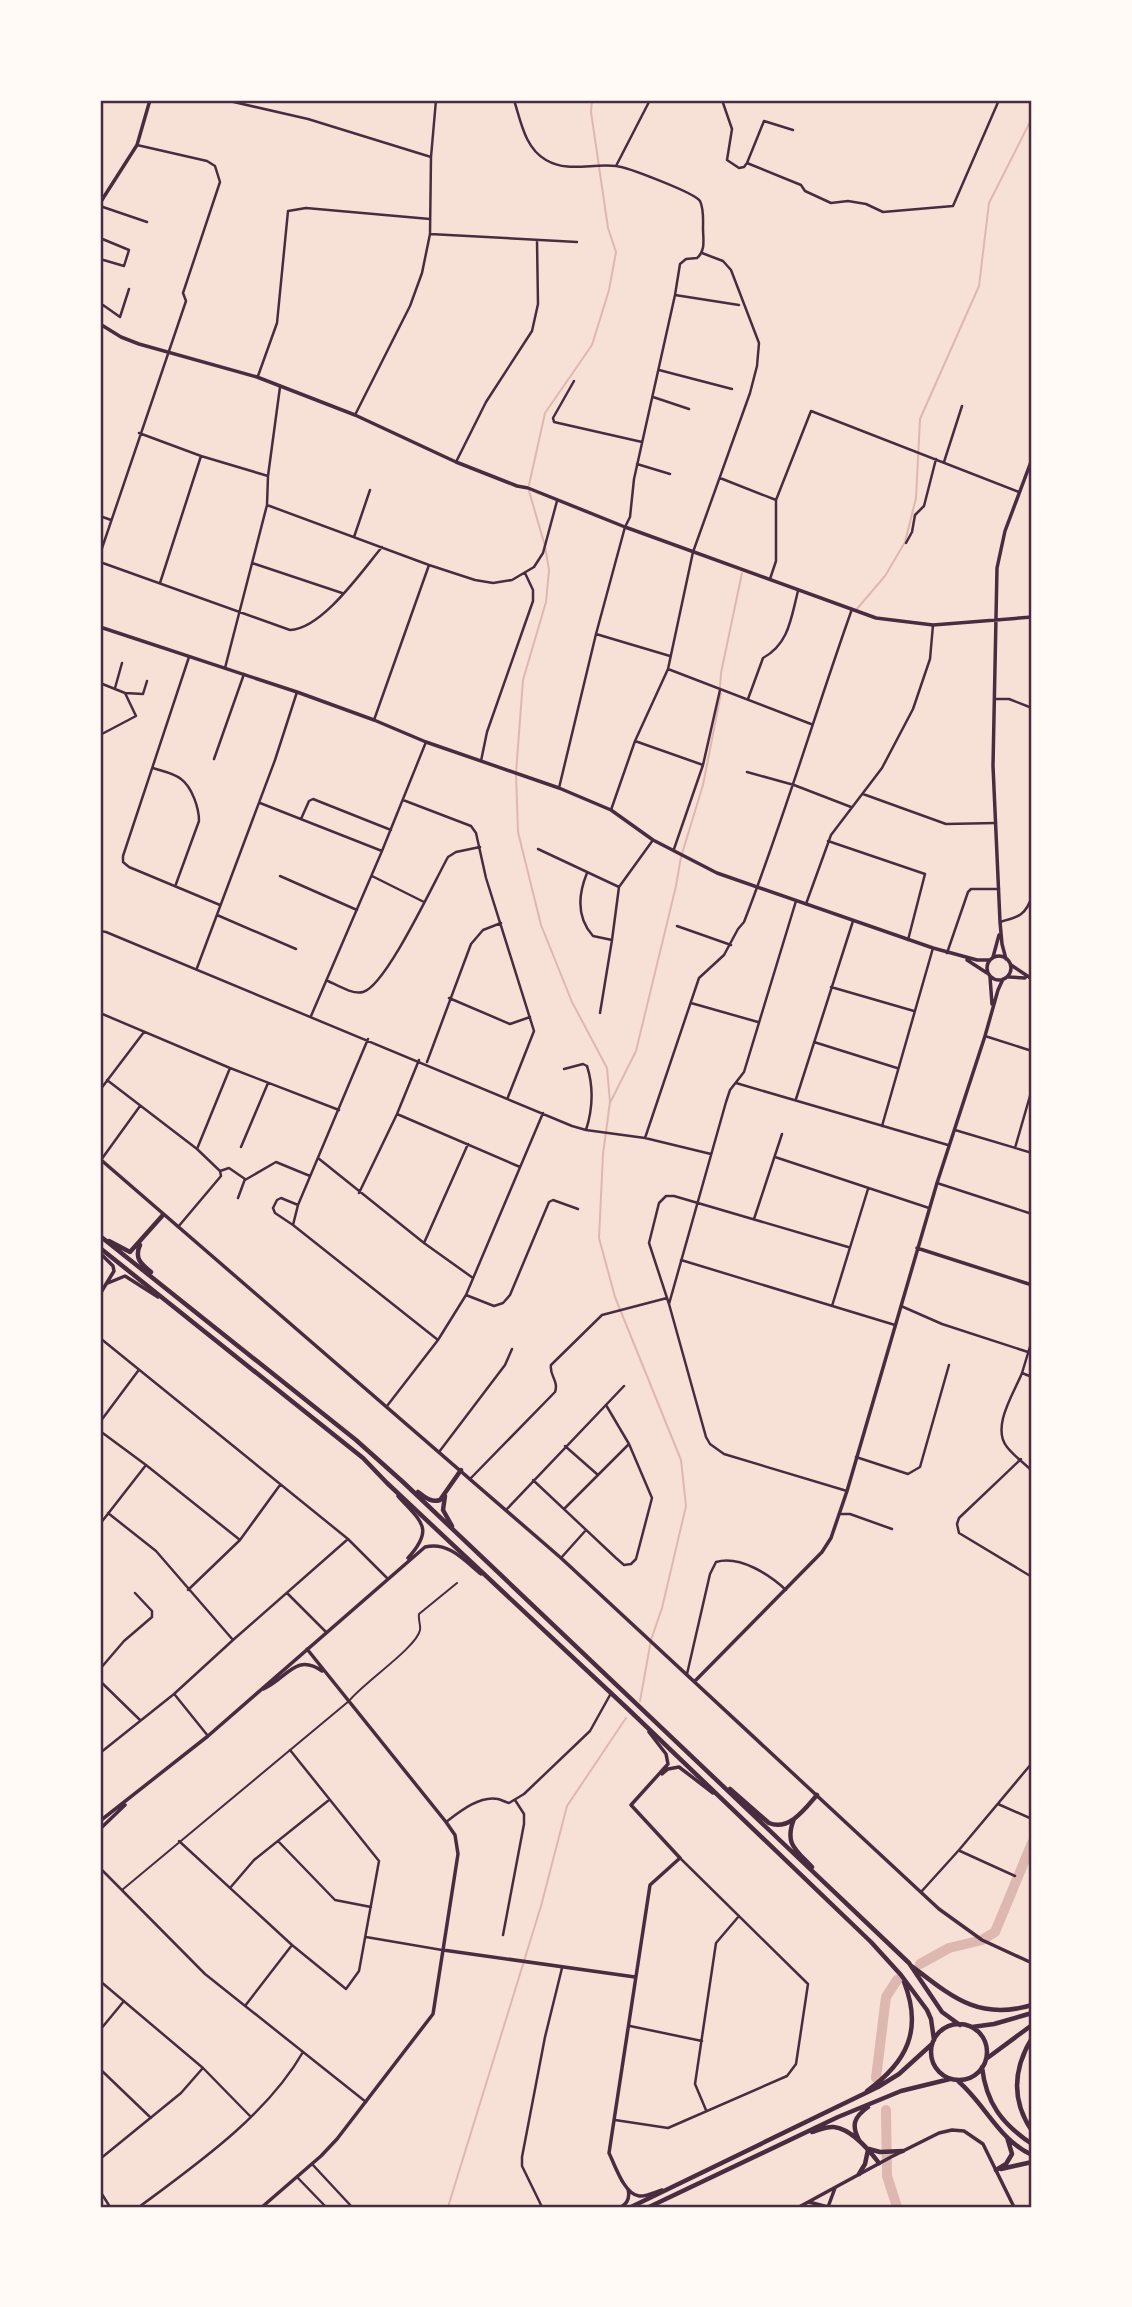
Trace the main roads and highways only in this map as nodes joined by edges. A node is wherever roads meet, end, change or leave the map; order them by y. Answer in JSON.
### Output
{"nodes":[{"id":1,"x":163,"y":1215,"type":"road end"},
{"id":2,"x":100,"y":1235,"type":"edge"},
{"id":3,"x":143,"y":1238,"type":"junction"},
{"id":4,"x":100,"y":1251,"type":"edge"},
{"id":5,"x":172,"y":1292,"type":"junction"},
{"id":6,"x":461,"y":1471,"type":"road end"},
{"id":7,"x":403,"y":1482,"type":"junction"},
{"id":8,"x":447,"y":1490,"type":"junction"},
{"id":9,"x":462,"y":1538,"type":"junction"},
{"id":10,"x":674,"y":1740,"type":"junction"},
{"id":11,"x":817,"y":1795,"type":"road end"},
{"id":12,"x":794,"y":1819,"type":"junction"},
{"id":13,"x":862,"y":1918,"type":"junction"},
{"id":14,"x":909,"y":1964,"type":"junction"},
{"id":15,"x":901,"y":1975,"type":"junction"},
{"id":16,"x":1032,"y":2005,"type":"edge"},
{"id":17,"x":1032,"y":2013,"type":"edge"},
{"id":18,"x":960,"y":2025,"type":"junction"},
{"id":19,"x":1032,"y":2025,"type":"edge"},
{"id":20,"x":970,"y":2027,"type":"junction"},
{"id":21,"x":1032,"y":2038,"type":"edge"},
{"id":22,"x":933,"y":2042,"type":"junction"},
{"id":23,"x":986,"y":2060,"type":"junction"},
{"id":24,"x":982,"y":2067,"type":"junction"},
{"id":25,"x":950,"y":2079,"type":"junction"},
{"id":26,"x":957,"y":2080,"type":"junction"},
{"id":27,"x":901,"y":2091,"type":"junction"},
{"id":28,"x":852,"y":2101,"type":"junction"},
{"id":29,"x":1032,"y":2131,"type":"edge"},
{"id":30,"x":1006,"y":2136,"type":"junction"},
{"id":31,"x":794,"y":2138,"type":"junction"},
{"id":32,"x":859,"y":2141,"type":"junction"},
{"id":33,"x":1032,"y":2144,"type":"edge"},
{"id":34,"x":869,"y":2149,"type":"junction"},
{"id":35,"x":903,"y":2151,"type":"road end"},
{"id":36,"x":1032,"y":2155,"type":"edge"},
{"id":37,"x":1032,"y":2162,"type":"edge"},
{"id":38,"x":879,"y":2163,"type":"road end"},
{"id":39,"x":859,"y":2174,"type":"road end"},
{"id":40,"x":631,"y":2207,"type":"edge"},
{"id":41,"x":649,"y":2207,"type":"edge"}],
"edges":[{"from":1,"to":3,"type":"main road"},
{"from":2,"to":3,"type":"main road"},
{"from":2,"to":5,"type":"main road"},
{"from":3,"to":5,"type":"main road"},
{"from":4,"to":15,"type":"main road"},
{"from":5,"to":7,"type":"main road"},
{"from":6,"to":8,"type":"main road"},
{"from":7,"to":8,"type":"main road"},
{"from":7,"to":9,"type":"main road"},
{"from":8,"to":9,"type":"main road"},
{"from":9,"to":10,"type":"main road"},
{"from":10,"to":12,"type":"main road"},
{"from":10,"to":13,"type":"main road"},
{"from":11,"to":12,"type":"main road"},
{"from":12,"to":13,"type":"main road"},
{"from":13,"to":14,"type":"main road"},
{"from":14,"to":16,"type":"main road"},
{"from":14,"to":18,"type":"main road"},
{"from":15,"to":22,"type":"main road"},
{"from":15,"to":28,"type":"main road"},
{"from":17,"to":20,"type":"main road"},
{"from":18,"to":20,"type":"main road"},
{"from":18,"to":22,"type":"main road"},
{"from":19,"to":23,"type":"main road"},
{"from":20,"to":23,"type":"main road"},
{"from":21,"to":29,"type":"main road"},
{"from":22,"to":25,"type":"main road"},
{"from":22,"to":28,"type":"main road"},
{"from":23,"to":24,"type":"main road"},
{"from":24,"to":26,"type":"main road"},
{"from":24,"to":33,"type":"main road"},
{"from":25,"to":26,"type":"main road"},
{"from":25,"to":27,"type":"main road"},
{"from":26,"to":30,"type":"main road"},
{"from":27,"to":31,"type":"main road"},
{"from":27,"to":32,"type":"main road"},
{"from":28,"to":40,"type":"main road"},
{"from":30,"to":36,"type":"main road"},
{"from":30,"to":37,"type":"main road"},
{"from":31,"to":32,"type":"main road"},
{"from":31,"to":41,"type":"main road"},
{"from":32,"to":34,"type":"main road"},
{"from":34,"to":35,"type":"main road"},
{"from":34,"to":38,"type":"main road"},
{"from":34,"to":39,"type":"main road"}]}
